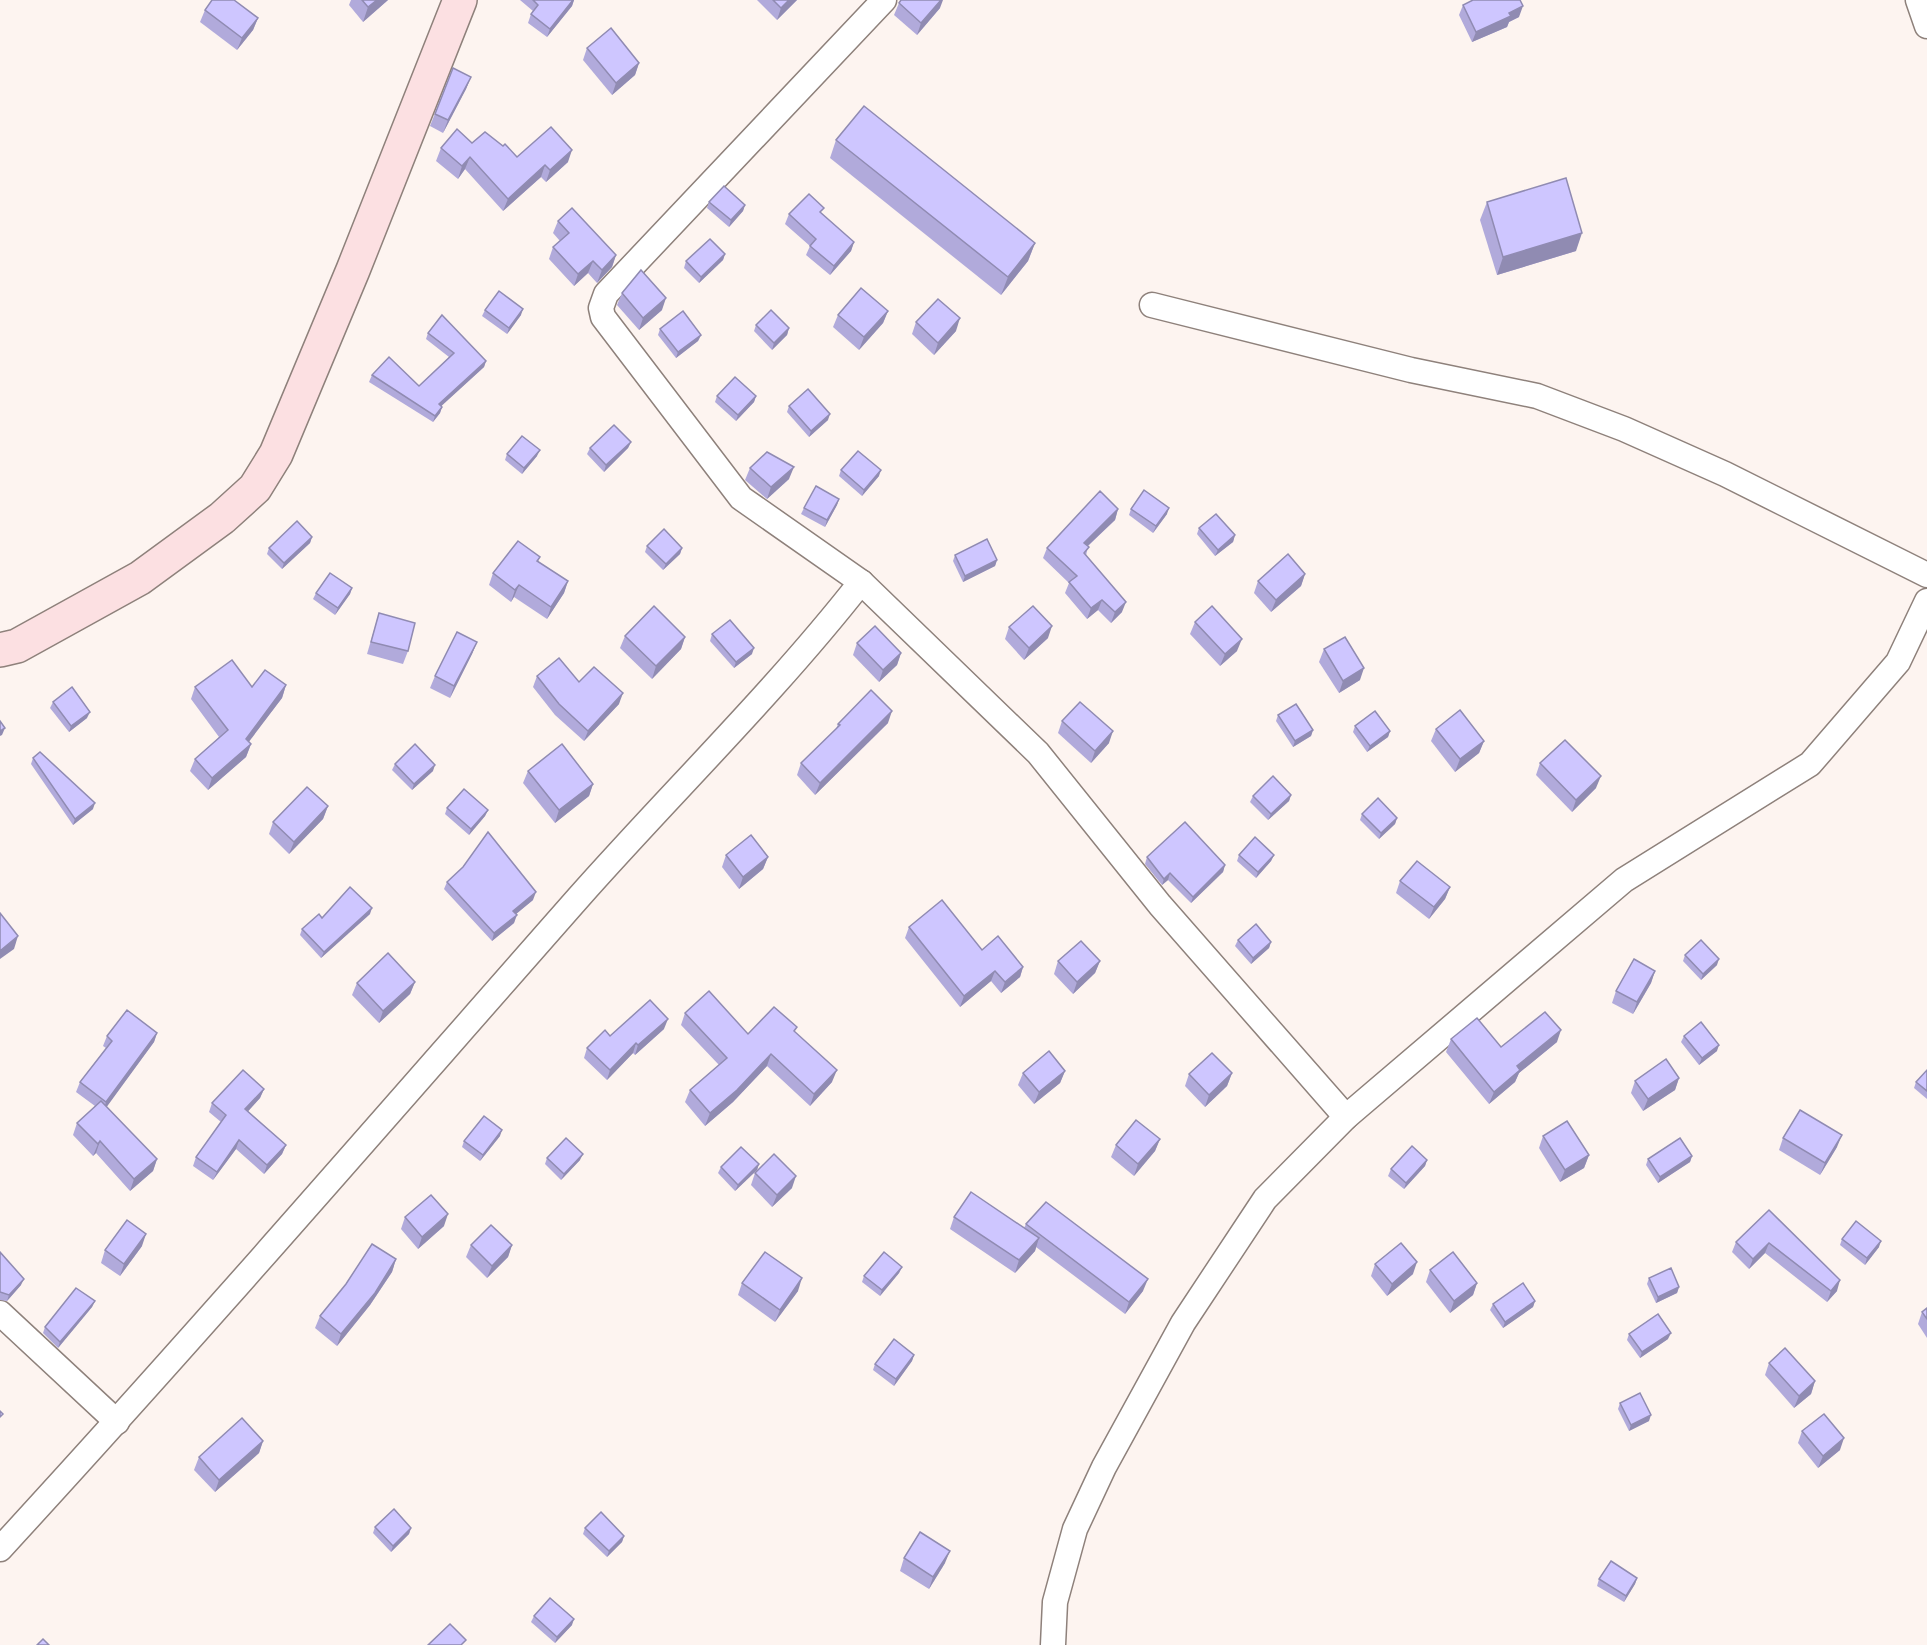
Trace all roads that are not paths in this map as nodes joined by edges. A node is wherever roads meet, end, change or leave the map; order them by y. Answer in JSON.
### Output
{"nodes":[{"id":1,"x":460,"y":0,"type":"edge"},
{"id":2,"x":884,"y":0,"type":"edge"},
{"id":3,"x":1918,"y":0,"type":"edge"},
{"id":4,"x":1927,"y":26,"type":"edge"},
{"id":5,"x":1152,"y":305,"type":"dead end"},
{"id":6,"x":1927,"y":575,"type":"edge"},
{"id":7,"x":861,"y":582,"type":"junction"},
{"id":8,"x":1927,"y":601,"type":"edge"},
{"id":9,"x":0,"y":650,"type":"edge"},
{"id":10,"x":1346,"y":1117,"type":"junction"},
{"id":11,"x":0,"y":1313,"type":"edge"},
{"id":12,"x":117,"y":1422,"type":"junction"},
{"id":13,"x":0,"y":1549,"type":"edge"},
{"id":14,"x":1053,"y":1645,"type":"edge"}],
"edges":[{"from":1,"to":9,"type":"main road"},
{"from":2,"to":7,"type":"street"},
{"from":3,"to":4,"type":"street"},
{"from":5,"to":6,"type":"street"},
{"from":7,"to":10,"type":"street"},
{"from":7,"to":12,"type":"street"},
{"from":8,"to":10,"type":"street"},
{"from":10,"to":14,"type":"street"},
{"from":11,"to":12,"type":"street"},
{"from":12,"to":13,"type":"street"}]}
